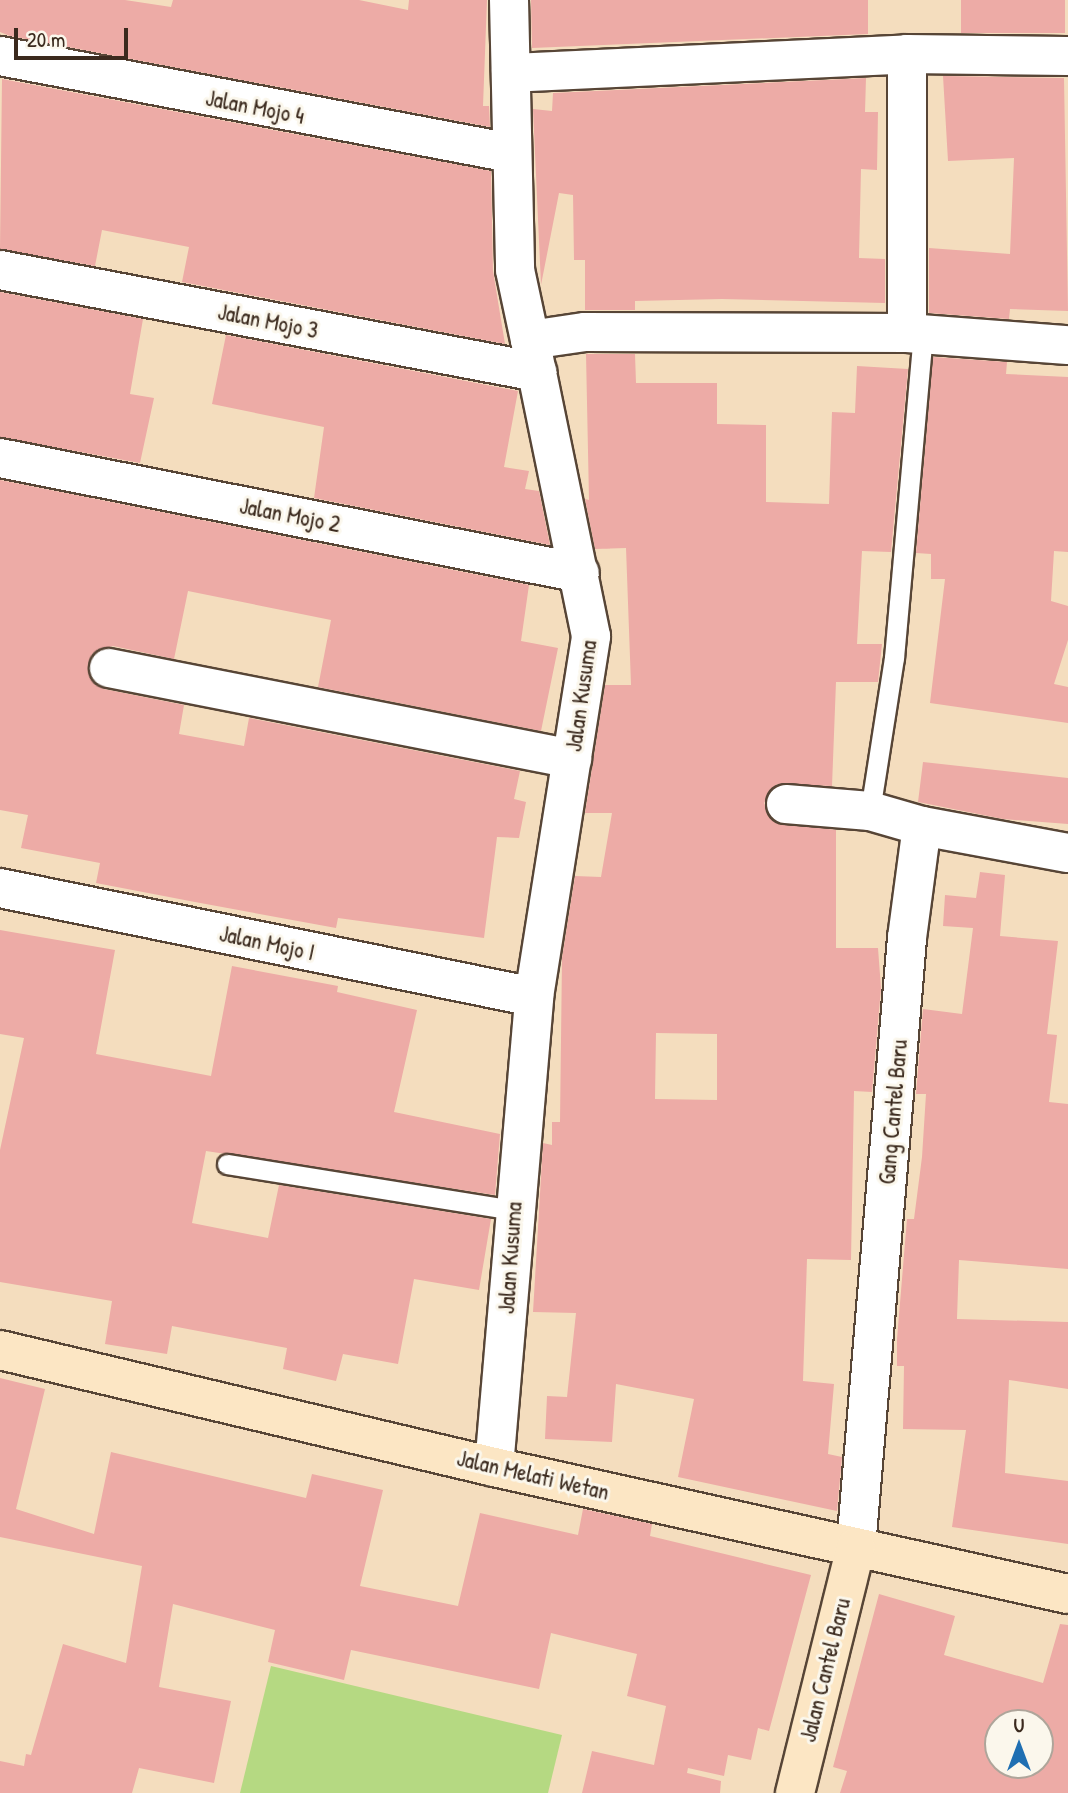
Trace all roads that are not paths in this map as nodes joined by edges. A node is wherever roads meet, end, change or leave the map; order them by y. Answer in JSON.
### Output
{"nodes":[{"id":1,"x":509,"y":0,"type":"edge"},
{"id":2,"x":907,"y":54,"type":"junction"},
{"id":3,"x":0,"y":56,"type":"edge"},
{"id":4,"x":1068,"y":56,"type":"edge"},
{"id":5,"x":511,"y":73,"type":"junction"},
{"id":6,"x":510,"y":153,"type":"junction"},
{"id":7,"x":0,"y":270,"type":"edge"},
{"id":8,"x":915,"y":333,"type":"junction"},
{"id":9,"x":1068,"y":345,"type":"edge"},
{"id":10,"x":533,"y":356,"type":"junction"},
{"id":11,"x":0,"y":458,"type":"edge"},
{"id":12,"x":580,"y":573,"type":"junction"},
{"id":13,"x":109,"y":668,"type":"dead end"},
{"id":14,"x":572,"y":759,"type":"junction"},
{"id":15,"x":786,"y":804,"type":"dead end"},
{"id":16,"x":870,"y":811,"type":"junction"},
{"id":17,"x":922,"y":826,"type":"junction"},
{"id":18,"x":1068,"y":853,"type":"edge"},
{"id":19,"x":0,"y":888,"type":"edge"},
{"id":20,"x":534,"y":997,"type":"junction"},
{"id":21,"x":227,"y":1164,"type":"dead end"},
{"id":22,"x":514,"y":1210,"type":"junction"},
{"id":23,"x":0,"y":1350,"type":"edge"},
{"id":24,"x":494,"y":1467,"type":"junction"},
{"id":25,"x":856,"y":1547,"type":"junction"},
{"id":26,"x":1068,"y":1594,"type":"edge"},
{"id":27,"x":795,"y":1793,"type":"edge"}],
"edges":[{"from":1,"to":5,"type":"street","name":"Jalan Kusuma"},
{"from":2,"to":4,"type":"street"},
{"from":2,"to":5,"type":"street"},
{"from":2,"to":8,"type":"street"},
{"from":3,"to":6,"type":"street","name":"Jalan Mojo 4"},
{"from":5,"to":6,"type":"street","name":"Jalan Kusuma"},
{"from":6,"to":10,"type":"street","name":"Jalan Kusuma"},
{"from":7,"to":10,"type":"street","name":"Jalan Mojo 3"},
{"from":8,"to":9,"type":"street"},
{"from":8,"to":10,"type":"street"},
{"from":8,"to":16,"type":"lane"},
{"from":10,"to":12,"type":"street","name":"Jalan Kusuma"},
{"from":11,"to":12,"type":"street","name":"Jalan Mojo 2"},
{"from":12,"to":14,"type":"street","name":"Jalan Kusuma"},
{"from":13,"to":14,"type":"street"},
{"from":14,"to":20,"type":"street","name":"Jalan Kusuma"},
{"from":15,"to":16,"type":"street"},
{"from":16,"to":17,"type":"street"},
{"from":17,"to":18,"type":"street"},
{"from":17,"to":25,"type":"street","name":"Gang Cantel Baru"},
{"from":19,"to":20,"type":"street","name":"Jalan Mojo I"},
{"from":20,"to":22,"type":"street","name":"Jalan Kusuma"},
{"from":21,"to":22,"type":"lane"},
{"from":22,"to":24,"type":"street","name":"Jalan Kusuma"},
{"from":23,"to":24,"type":"street","name":"Jalan Melati Wetan"},
{"from":24,"to":25,"type":"street","name":"Jalan Melati Wetan"},
{"from":25,"to":26,"type":"street","name":"Jalan Melati Wetan"},
{"from":25,"to":27,"type":"street","name":"Jalan Cantel Baru"}]}
